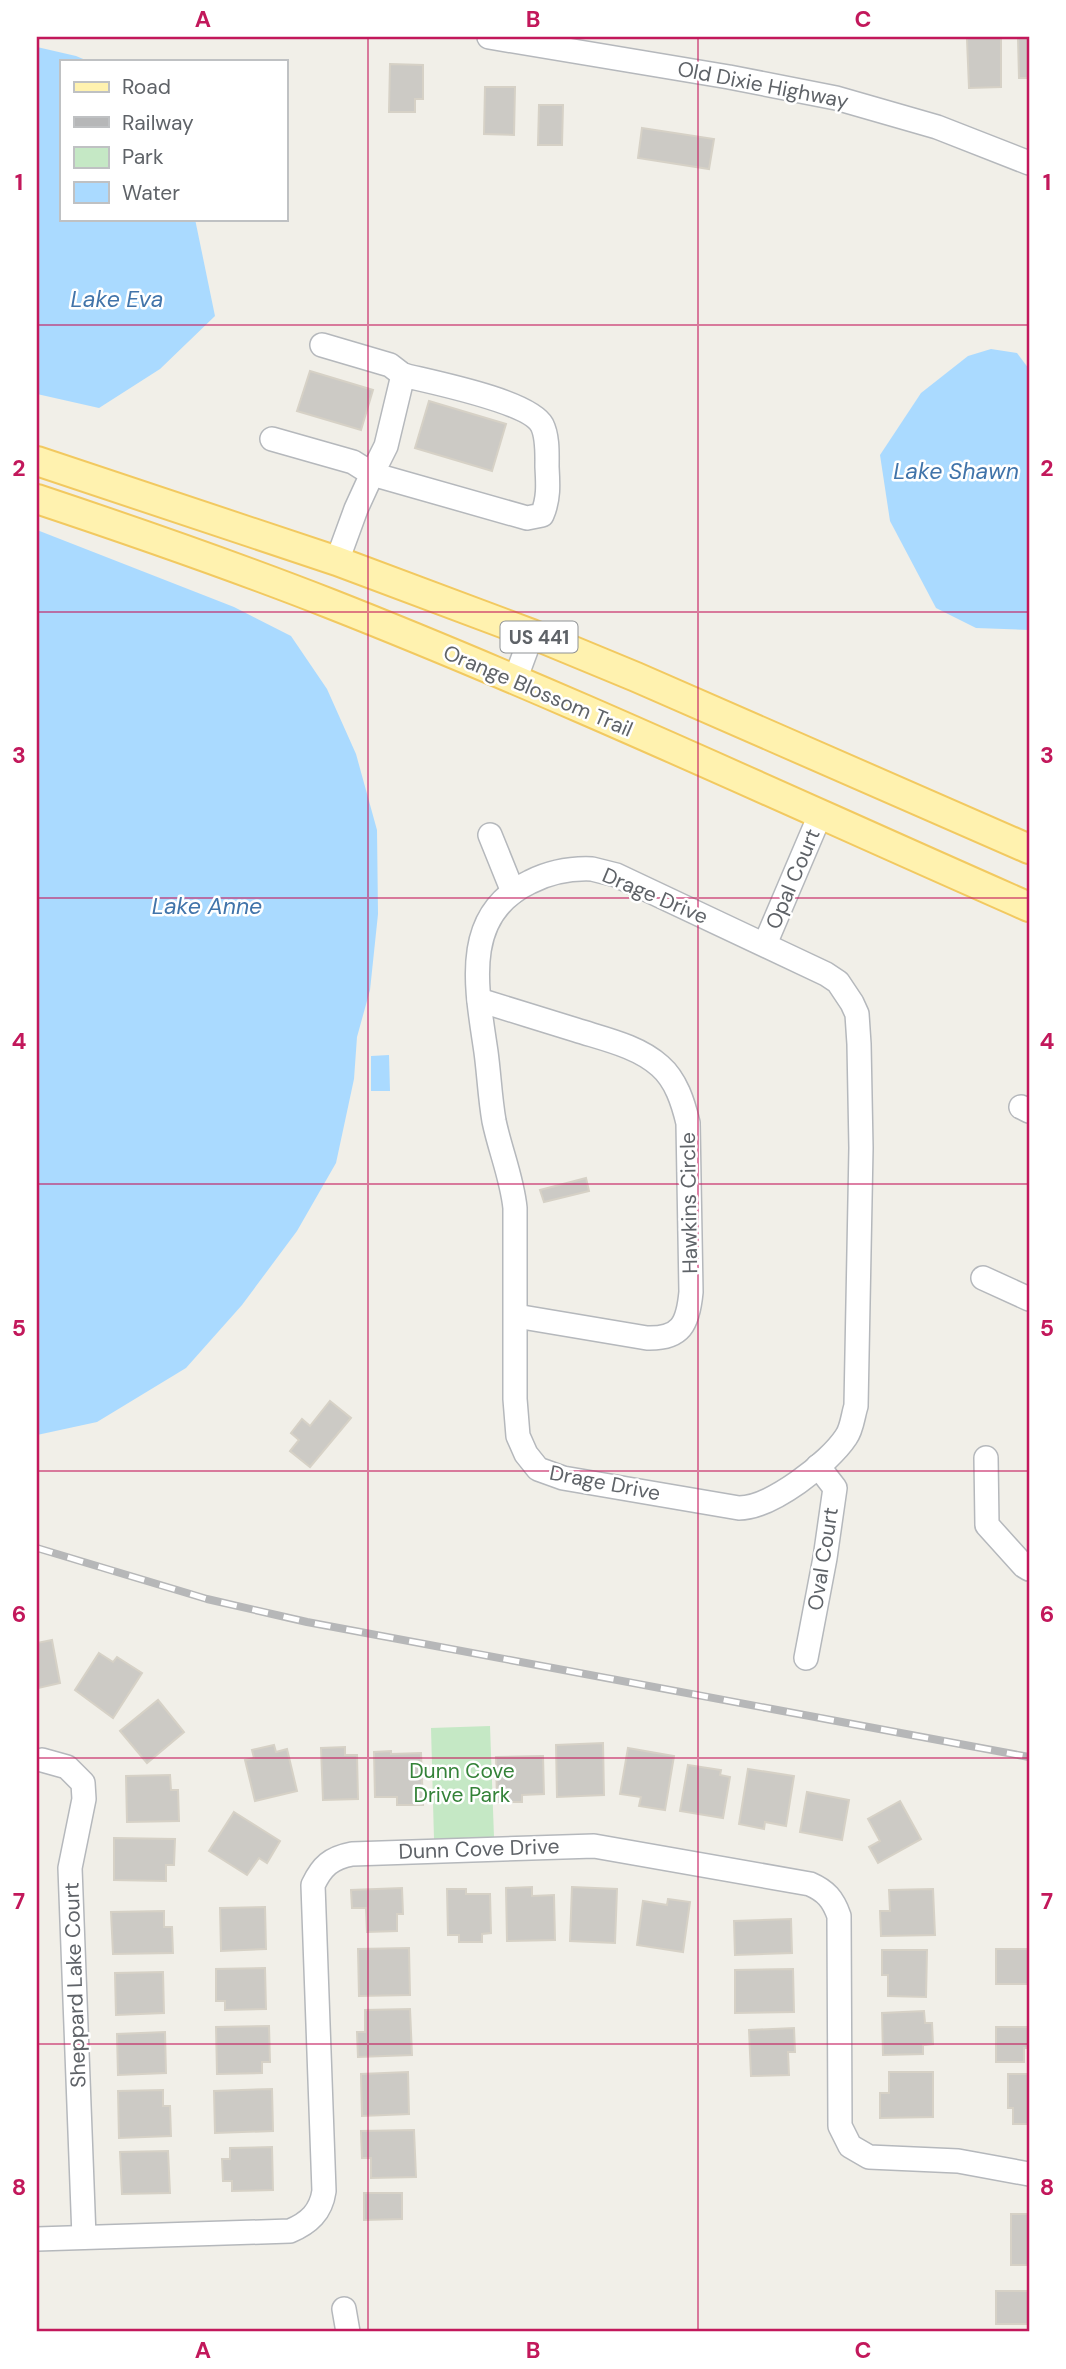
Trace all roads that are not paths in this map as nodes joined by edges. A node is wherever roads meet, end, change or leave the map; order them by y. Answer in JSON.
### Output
{"nodes":[{"id":1,"x":489,"y":37,"type":"edge"},
{"id":2,"x":1029,"y":163,"type":"edge"},
{"id":3,"x":322,"y":345,"type":"dead end"},
{"id":4,"x":403,"y":375,"type":"junction"},
{"id":5,"x":272,"y":439,"type":"dead end"},
{"id":6,"x":37,"y":461,"type":"edge"},
{"id":7,"x":372,"y":474,"type":"junction"},
{"id":8,"x":37,"y":499,"type":"edge"},
{"id":9,"x":337,"y":561,"type":"junction"},
{"id":10,"x":532,"y":634,"type":"junction"},
{"id":11,"x":515,"y":680,"type":"junction"},
{"id":12,"x":820,"y":815,"type":"junction"},
{"id":13,"x":490,"y":835,"type":"dead end"},
{"id":14,"x":1029,"y":849,"type":"edge"},
{"id":15,"x":513,"y":892,"type":"junction"},
{"id":16,"x":1029,"y":907,"type":"edge"},
{"id":17,"x":765,"y":944,"type":"junction"},
{"id":18,"x":479,"y":1000,"type":"junction"},
{"id":19,"x":983,"y":1278,"type":"dead end"},
{"id":20,"x":1029,"y":1299,"type":"edge"},
{"id":21,"x":516,"y":1316,"type":"junction"},
{"id":22,"x":986,"y":1458,"type":"dead end"},
{"id":23,"x":818,"y":1466,"type":"junction"},
{"id":24,"x":1029,"y":1569,"type":"edge"},
{"id":25,"x":806,"y":1658,"type":"dead end"},
{"id":26,"x":41,"y":1760,"type":"dead end"},
{"id":27,"x":1029,"y":2174,"type":"edge"},
{"id":28,"x":84,"y":2237,"type":"junction"},
{"id":29,"x":37,"y":2239,"type":"edge"},
{"id":30,"x":344,"y":2309,"type":"dead end"},
{"id":31,"x":348,"y":2332,"type":"edge"}],
"edges":[{"from":1,"to":2,"type":"street","name":"Old Dixie Highway"},
{"from":3,"to":4,"type":"street"},
{"from":4,"to":7,"type":"street"},
{"from":4,"to":7,"type":"street"},
{"from":5,"to":7,"type":"street"},
{"from":6,"to":9,"type":"main road","number":"US 441"},
{"from":7,"to":9,"type":"street"},
{"from":8,"to":11,"type":"main road","name":"Orange Blossom Trail","number":"US 441"},
{"from":9,"to":10,"type":"main road","number":"US 441"},
{"from":10,"to":11,"type":"street"},
{"from":10,"to":14,"type":"main road","number":"US 441"},
{"from":11,"to":12,"type":"main road","name":"Orange Blossom Trail","number":"US 441"},
{"from":12,"to":16,"type":"main road","name":"Orange Blossom Trail","number":"US 441"},
{"from":12,"to":17,"type":"street","name":"Opal Court"},
{"from":13,"to":15,"type":"street"},
{"from":15,"to":17,"type":"street","name":"Drage Drive"},
{"from":15,"to":18,"type":"street","name":"Drage Drive"},
{"from":17,"to":23,"type":"street","name":"Drage Drive"},
{"from":18,"to":21,"type":"street","name":"Drage Drive"},
{"from":18,"to":21,"type":"street","name":"Hawkins Circle"},
{"from":19,"to":20,"type":"street"},
{"from":21,"to":23,"type":"street","name":"Drage Drive"},
{"from":22,"to":24,"type":"street"},
{"from":23,"to":25,"type":"street","name":"Oval Court"},
{"from":26,"to":28,"type":"street","name":"Sheppard Lake Court"},
{"from":27,"to":28,"type":"street","name":"Dunn Cove Drive"},
{"from":28,"to":29,"type":"street","name":"Dunn Cove Drive"},
{"from":30,"to":31,"type":"street"}]}
